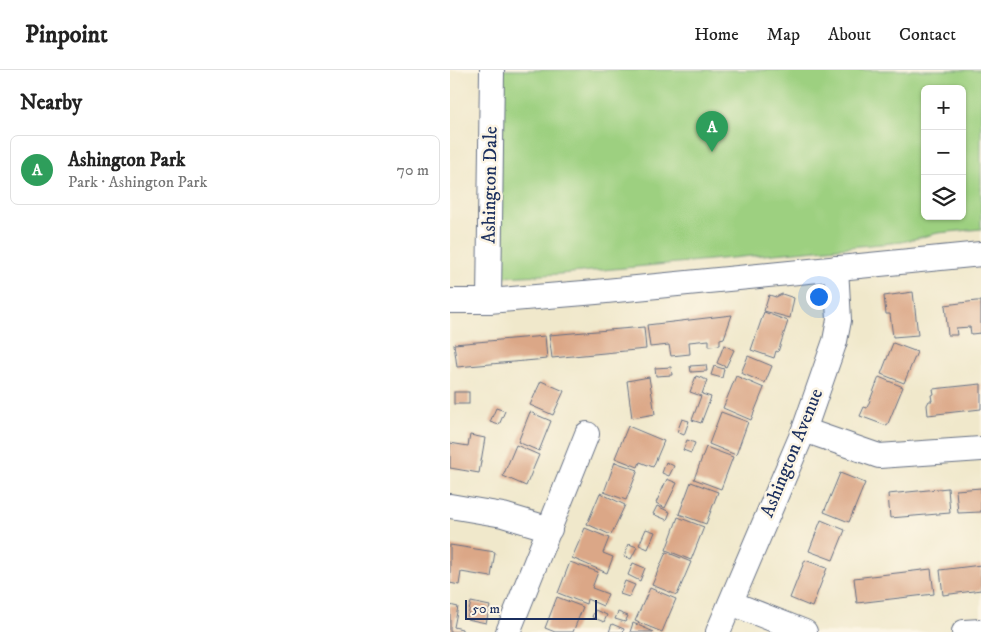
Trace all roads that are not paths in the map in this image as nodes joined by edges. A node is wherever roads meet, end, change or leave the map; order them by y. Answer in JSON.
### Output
{"nodes":[{"id":1,"x":492,"y":70,"type":"edge"},
{"id":2,"x":981,"y":254,"type":"edge"},
{"id":3,"x":836,"y":268,"type":"junction"},
{"id":4,"x":489,"y":300,"type":"junction"},
{"id":5,"x":450,"y":301,"type":"edge"},
{"id":6,"x":804,"y":430,"type":"junction"},
{"id":7,"x":587,"y":434,"type":"dead end"},
{"id":8,"x":981,"y":449,"type":"edge"},
{"id":9,"x":450,"y":506,"type":"edge"},
{"id":10,"x":550,"y":528,"type":"junction"},
{"id":11,"x":731,"y":603,"type":"junction"},
{"id":12,"x":981,"y":631,"type":"edge"},
{"id":13,"x":508,"y":632,"type":"edge"},
{"id":14,"x":718,"y":632,"type":"edge"},
{"id":15,"x":804,"y":632,"type":"edge"},
{"id":16,"x":964,"y":632,"type":"edge"}],
"edges":[{"from":1,"to":4,"type":"street","name":"Ashington Dale"},
{"from":2,"to":3,"type":"street"},
{"from":3,"to":4,"type":"street"},
{"from":3,"to":6,"type":"street","name":"Ashington Avenue"},
{"from":4,"to":5,"type":"street"},
{"from":6,"to":8,"type":"street"},
{"from":6,"to":11,"type":"street","name":"Ashington Avenue"},
{"from":7,"to":10,"type":"street"},
{"from":9,"to":10,"type":"street"},
{"from":10,"to":13,"type":"street"},
{"from":11,"to":14,"type":"street","name":"Ashington Avenue"},
{"from":11,"to":15,"type":"street"},
{"from":12,"to":16,"type":"street"}]}
